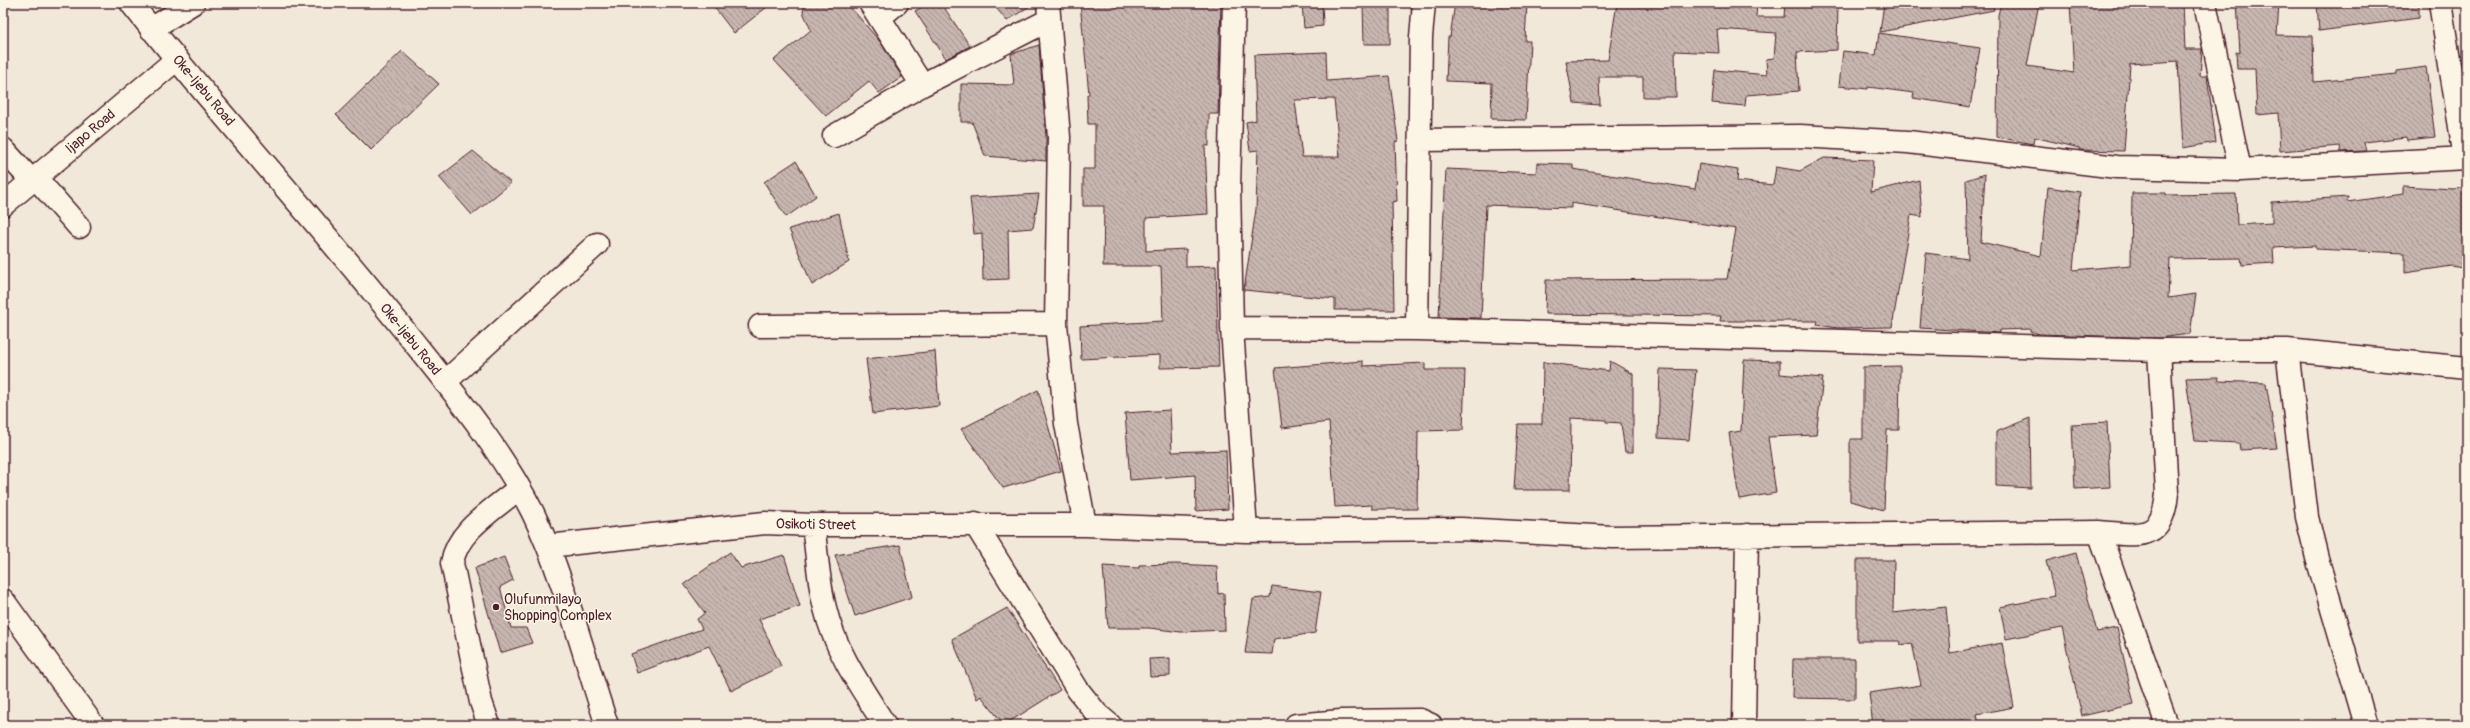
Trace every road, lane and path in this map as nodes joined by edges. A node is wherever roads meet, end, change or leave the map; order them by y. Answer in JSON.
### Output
{"nodes":[{"id":1,"x":131,"y":3,"type":"edge"},
{"id":2,"x":193,"y":3,"type":"edge"},
{"id":3,"x":898,"y":3,"type":"edge"},
{"id":4,"x":1234,"y":3,"type":"edge"},
{"id":5,"x":1424,"y":3,"type":"edge"},
{"id":6,"x":2205,"y":3,"type":"edge"},
{"id":7,"x":2440,"y":3,"type":"edge"},
{"id":8,"x":875,"y":10,"type":"edge"},
{"id":9,"x":1048,"y":12,"type":"edge"},
{"id":10,"x":151,"y":29,"type":"junction"},
{"id":11,"x":177,"y":59,"type":"junction"},
{"id":12,"x":922,"y":85,"type":"junction"},
{"id":13,"x":834,"y":136,"type":"dead end"},
{"id":14,"x":1420,"y":140,"type":"junction"},
{"id":15,"x":3,"y":149,"type":"edge"},
{"id":16,"x":2466,"y":158,"type":"edge"},
{"id":17,"x":2240,"y":170,"type":"junction"},
{"id":18,"x":33,"y":178,"type":"junction"},
{"id":19,"x":3,"y":205,"type":"edge"},
{"id":20,"x":79,"y":227,"type":"dead end"},
{"id":21,"x":597,"y":244,"type":"dead end"},
{"id":22,"x":1056,"y":324,"type":"junction"},
{"id":23,"x":760,"y":326,"type":"dead end"},
{"id":24,"x":1232,"y":328,"type":"junction"},
{"id":25,"x":1417,"y":329,"type":"junction"},
{"id":26,"x":2159,"y":350,"type":"junction"},
{"id":27,"x":2286,"y":350,"type":"junction"},
{"id":28,"x":2467,"y":368,"type":"edge"},
{"id":29,"x":445,"y":382,"type":"junction"},
{"id":30,"x":519,"y":488,"type":"junction"},
{"id":31,"x":975,"y":524,"type":"junction"},
{"id":32,"x":813,"y":525,"type":"junction"},
{"id":33,"x":1085,"y":525,"type":"junction"},
{"id":34,"x":1246,"y":531,"type":"junction"},
{"id":35,"x":2099,"y":532,"type":"junction"},
{"id":36,"x":1747,"y":536,"type":"junction"},
{"id":37,"x":548,"y":546,"type":"junction"},
{"id":38,"x":3,"y":600,"type":"edge"},
{"id":39,"x":93,"y":725,"type":"edge"},
{"id":40,"x":489,"y":725,"type":"edge"},
{"id":41,"x":606,"y":725,"type":"edge"},
{"id":42,"x":885,"y":725,"type":"edge"},
{"id":43,"x":1110,"y":725,"type":"edge"},
{"id":44,"x":1296,"y":725,"type":"edge"},
{"id":45,"x":1431,"y":725,"type":"edge"},
{"id":46,"x":1744,"y":725,"type":"edge"},
{"id":47,"x":2166,"y":725,"type":"edge"},
{"id":48,"x":2366,"y":725,"type":"edge"}],
"edges":[{"from":1,"to":10,"type":"street","name":"Oke-Ijebu Road"},
{"from":2,"to":10,"type":"street"},
{"from":3,"to":8,"type":"street"},
{"from":4,"to":24,"type":"street"},
{"from":5,"to":14,"type":"street"},
{"from":6,"to":17,"type":"street"},
{"from":7,"to":16,"type":"street"},
{"from":8,"to":12,"type":"street"},
{"from":9,"to":12,"type":"street"},
{"from":9,"to":22,"type":"street"},
{"from":10,"to":11,"type":"street","name":"Oke-Ijebu Road"},
{"from":11,"to":18,"type":"street","name":"Ijapo Road"},
{"from":11,"to":29,"type":"street","name":"Oke-Ijebu Road"},
{"from":12,"to":13,"type":"street"},
{"from":14,"to":17,"type":"street"},
{"from":14,"to":25,"type":"street"},
{"from":15,"to":18,"type":"street"},
{"from":16,"to":17,"type":"street"},
{"from":18,"to":19,"type":"street","name":"Ijapo Road"},
{"from":18,"to":20,"type":"street"},
{"from":21,"to":29,"type":"street"},
{"from":22,"to":23,"type":"street"},
{"from":22,"to":33,"type":"street"},
{"from":24,"to":25,"type":"street"},
{"from":24,"to":34,"type":"street"},
{"from":25,"to":26,"type":"street"},
{"from":26,"to":27,"type":"street"},
{"from":26,"to":35,"type":"street","name":"Osikoti Street"},
{"from":27,"to":28,"type":"street"},
{"from":27,"to":48,"type":"street"},
{"from":29,"to":30,"type":"street","name":"Oke-Ijebu Road"},
{"from":30,"to":37,"type":"street","name":"Oke-Ijebu Road"},
{"from":30,"to":40,"type":"street"},
{"from":31,"to":32,"type":"street","name":"Osikoti Street"},
{"from":31,"to":33,"type":"street","name":"Osikoti Street"},
{"from":31,"to":43,"type":"street"},
{"from":32,"to":37,"type":"street","name":"Osikoti Street"},
{"from":32,"to":42,"type":"street"},
{"from":33,"to":34,"type":"street","name":"Osikoti Street"},
{"from":34,"to":36,"type":"street","name":"Osikoti Street"},
{"from":35,"to":36,"type":"street","name":"Osikoti Street"},
{"from":35,"to":47,"type":"street"},
{"from":36,"to":46,"type":"street"},
{"from":37,"to":41,"type":"street","name":"Oke-Ijebu Road"},
{"from":38,"to":39,"type":"street"},
{"from":44,"to":45,"type":"street"}]}
